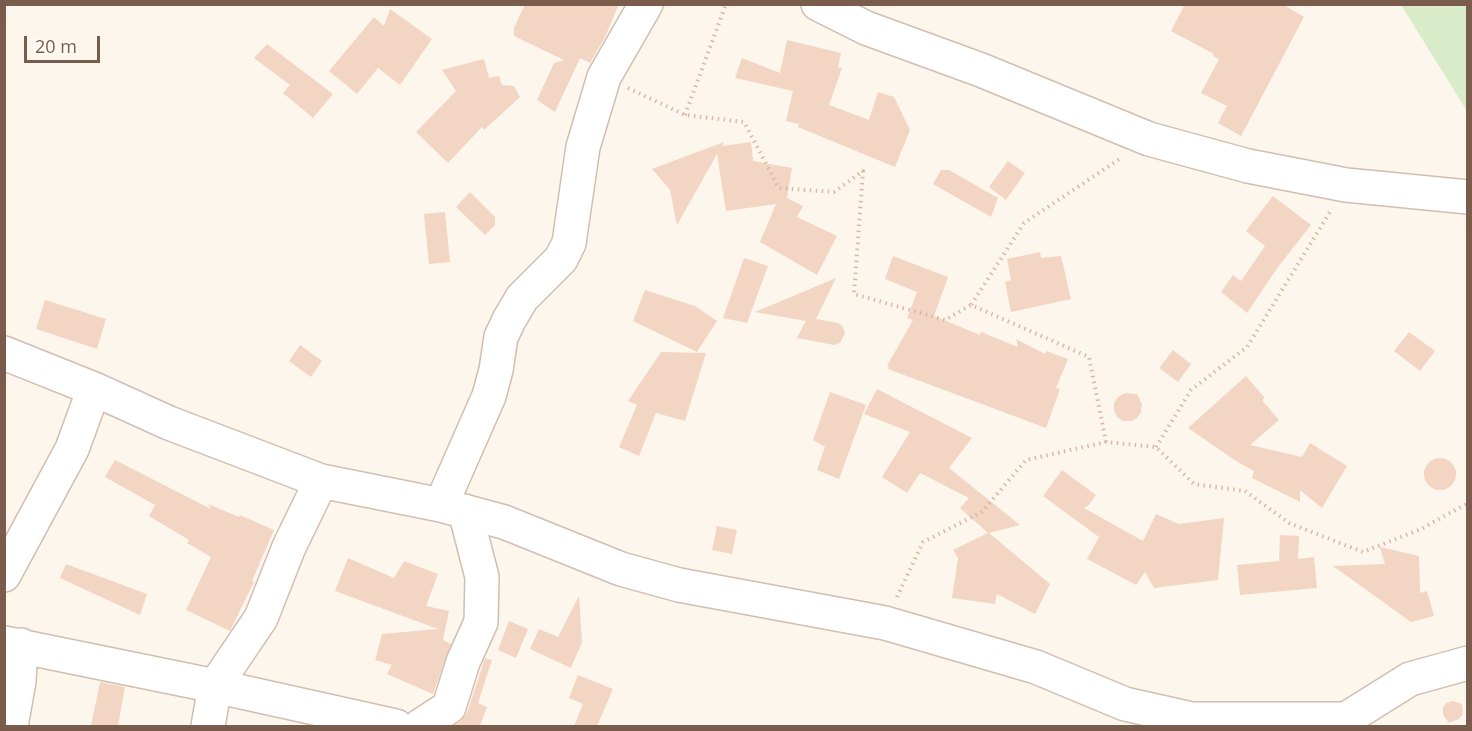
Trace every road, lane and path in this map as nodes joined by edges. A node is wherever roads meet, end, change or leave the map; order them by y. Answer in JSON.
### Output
{"nodes":[{"id":1,"x":646,"y":4,"type":"edge"},
{"id":2,"x":726,"y":4,"type":"edge"},
{"id":3,"x":818,"y":4,"type":"edge"},
{"id":4,"x":604,"y":77,"type":"junction"},
{"id":5,"x":685,"y":115,"type":"junction"},
{"id":6,"x":1149,"y":139,"type":"junction"},
{"id":7,"x":1346,"y":185,"type":"junction"},
{"id":8,"x":1467,"y":197,"type":"edge"},
{"id":9,"x":971,"y":305,"type":"junction"},
{"id":10,"x":4,"y":353,"type":"edge"},
{"id":11,"x":94,"y":389,"type":"junction"},
{"id":12,"x":1106,"y":442,"type":"junction"},
{"id":13,"x":1156,"y":447,"type":"junction"},
{"id":14,"x":321,"y":481,"type":"junction"},
{"id":15,"x":1467,"y":503,"type":"edge"},
{"id":16,"x":453,"y":508,"type":"junction"},
{"id":17,"x":4,"y":575,"type":"edge"},
{"id":18,"x":885,"y":623,"type":"junction"},
{"id":19,"x":13,"y":644,"type":"edge"},
{"id":20,"x":1467,"y":663,"type":"edge"},
{"id":21,"x":215,"y":686,"type":"junction"},
{"id":22,"x":11,"y":726,"type":"edge"},
{"id":23,"x":208,"y":726,"type":"edge"},
{"id":24,"x":396,"y":726,"type":"edge"},
{"id":25,"x":420,"y":726,"type":"edge"}],
"edges":[{"from":1,"to":4,"type":"street"},
{"from":2,"to":5,"type":"path"},
{"from":3,"to":6,"type":"street"},
{"from":4,"to":5,"type":"path"},
{"from":4,"to":16,"type":"street"},
{"from":5,"to":9,"type":"path"},
{"from":6,"to":7,"type":"street"},
{"from":6,"to":9,"type":"path"},
{"from":7,"to":8,"type":"street"},
{"from":7,"to":13,"type":"path"},
{"from":9,"to":12,"type":"path"},
{"from":10,"to":11,"type":"street"},
{"from":11,"to":14,"type":"street"},
{"from":11,"to":17,"type":"street"},
{"from":12,"to":13,"type":"path"},
{"from":12,"to":18,"type":"path"},
{"from":13,"to":15,"type":"path"},
{"from":14,"to":16,"type":"street"},
{"from":14,"to":21,"type":"street"},
{"from":16,"to":18,"type":"street"},
{"from":16,"to":25,"type":"street"},
{"from":18,"to":20,"type":"street"},
{"from":19,"to":21,"type":"street"},
{"from":19,"to":22,"type":"street"},
{"from":21,"to":23,"type":"street"},
{"from":21,"to":24,"type":"street"}]}
